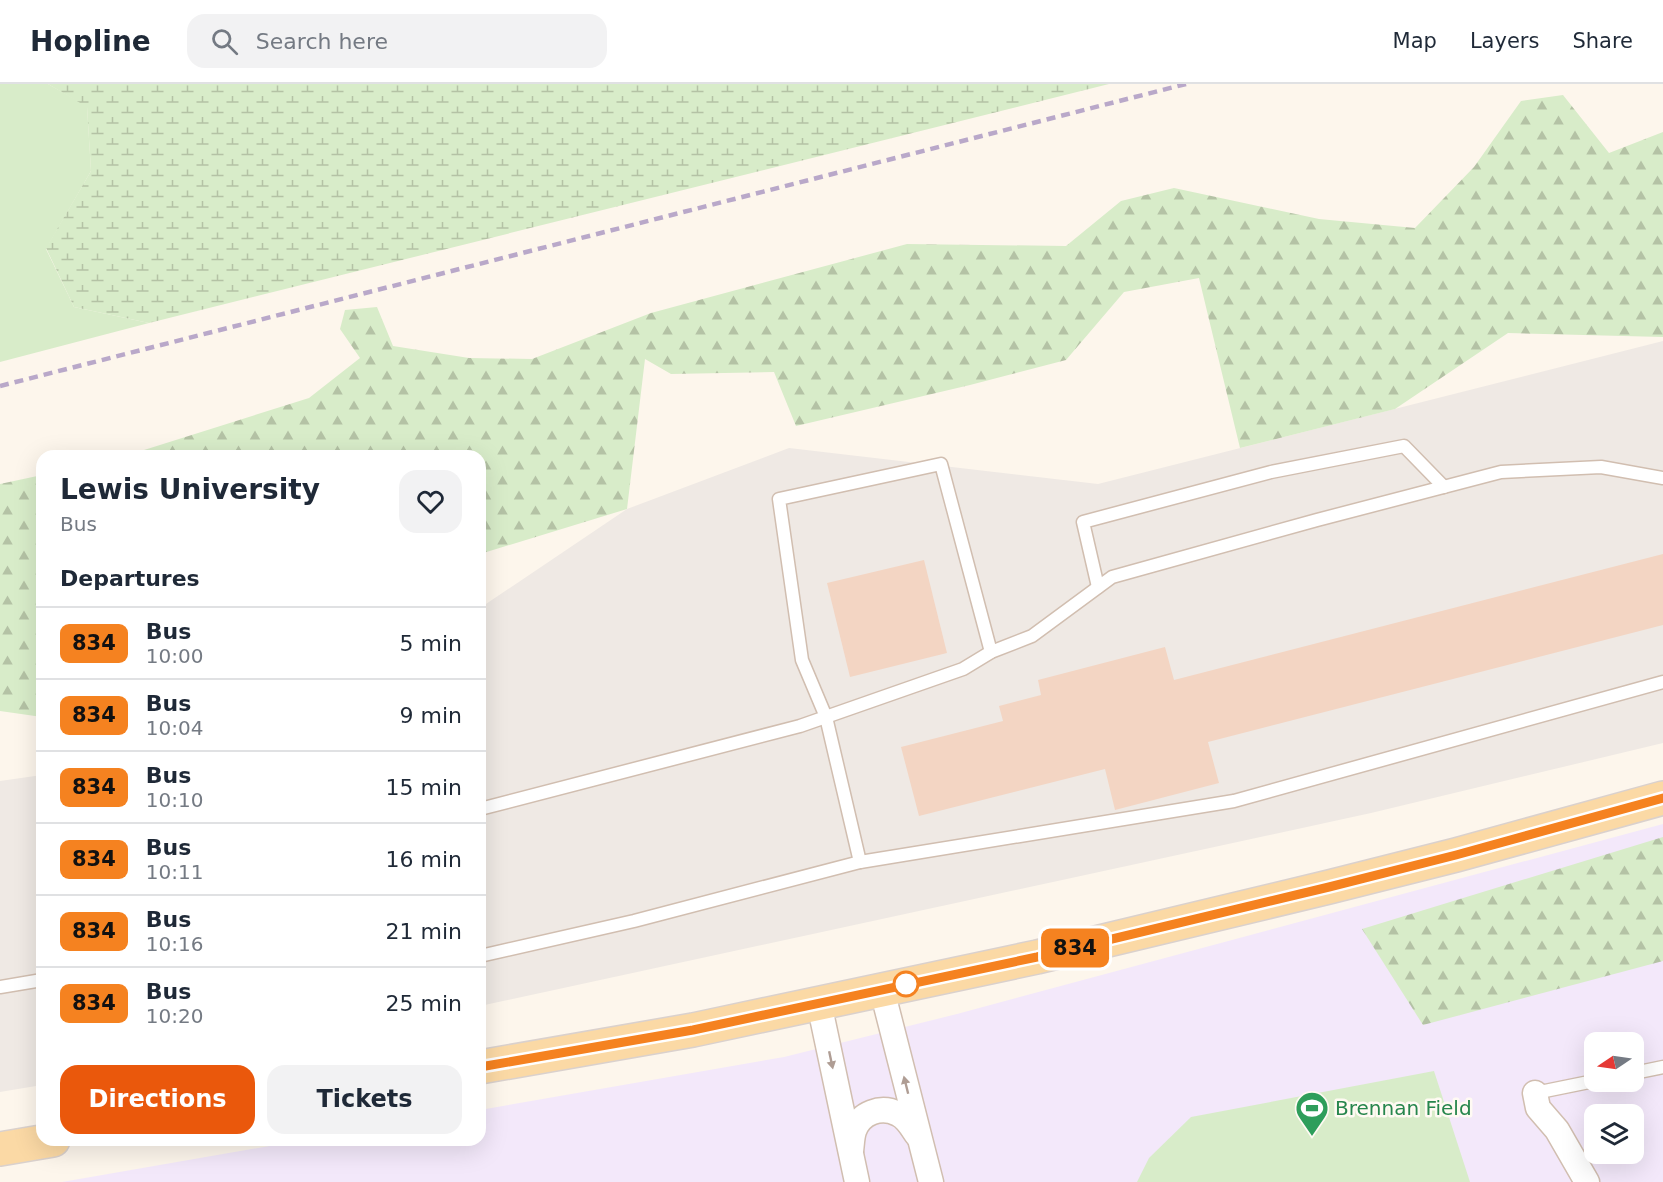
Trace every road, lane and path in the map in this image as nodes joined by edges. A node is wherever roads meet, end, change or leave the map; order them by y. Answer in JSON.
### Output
{"nodes":[{"id":1,"x":1663,"y":478,"type":"edge"},
{"id":2,"x":1444,"y":487,"type":"junction"},
{"id":3,"x":1098,"y":587,"type":"junction"},
{"id":4,"x":992,"y":652,"type":"junction"},
{"id":5,"x":1663,"y":682,"type":"edge"},
{"id":6,"x":826,"y":717,"type":"junction"},
{"id":7,"x":1663,"y":798,"type":"edge"},
{"id":8,"x":486,"y":807,"type":"edge"},
{"id":9,"x":860,"y":862,"type":"junction"},
{"id":10,"x":486,"y":955,"type":"edge"},
{"id":11,"x":36,"y":981,"type":"edge"},
{"id":12,"x":0,"y":987,"type":"edge"},
{"id":13,"x":882,"y":990,"type":"junction"},
{"id":14,"x":819,"y":1003,"type":"junction"},
{"id":15,"x":486,"y":1066,"type":"edge"},
{"id":16,"x":1663,"y":1067,"type":"edge"},
{"id":17,"x":1644,"y":1071,"type":"edge"},
{"id":18,"x":1584,"y":1083,"type":"edge"},
{"id":19,"x":1535,"y":1094,"type":"joint"},
{"id":20,"x":920,"y":1140,"type":"junction"},
{"id":21,"x":36,"y":1143,"type":"edge"},
{"id":22,"x":0,"y":1149,"type":"edge"},
{"id":23,"x":850,"y":1156,"type":"junction"},
{"id":24,"x":857,"y":1182,"type":"edge"},
{"id":25,"x":931,"y":1182,"type":"edge"},
{"id":26,"x":1587,"y":1182,"type":"edge"}],
"edges":[{"from":1,"to":2,"type":"lane"},
{"from":2,"to":3,"type":"lane"},
{"from":2,"to":3,"type":"lane"},
{"from":3,"to":4,"type":"lane"},
{"from":4,"to":6,"type":"lane"},
{"from":4,"to":6,"type":"lane"},
{"from":5,"to":9,"type":"lane"},
{"from":6,"to":8,"type":"lane"},
{"from":6,"to":9,"type":"lane"},
{"from":7,"to":13,"type":"main road"},
{"from":9,"to":10,"type":"lane"},
{"from":11,"to":12,"type":"lane"},
{"from":13,"to":14,"type":"main road"},
{"from":20,"to":13,"type":"street","one_way":true},
{"from":14,"to":15,"type":"main road"},
{"from":14,"to":23,"type":"street","one_way":true},
{"from":16,"to":17,"type":"lane"},
{"from":18,"to":19,"type":"lane"},
{"from":19,"to":26,"type":"street"},
{"from":20,"to":23,"type":"street"},
{"from":20,"to":25,"type":"street"},
{"from":21,"to":22,"type":"main road"},
{"from":23,"to":24,"type":"street"}]}
